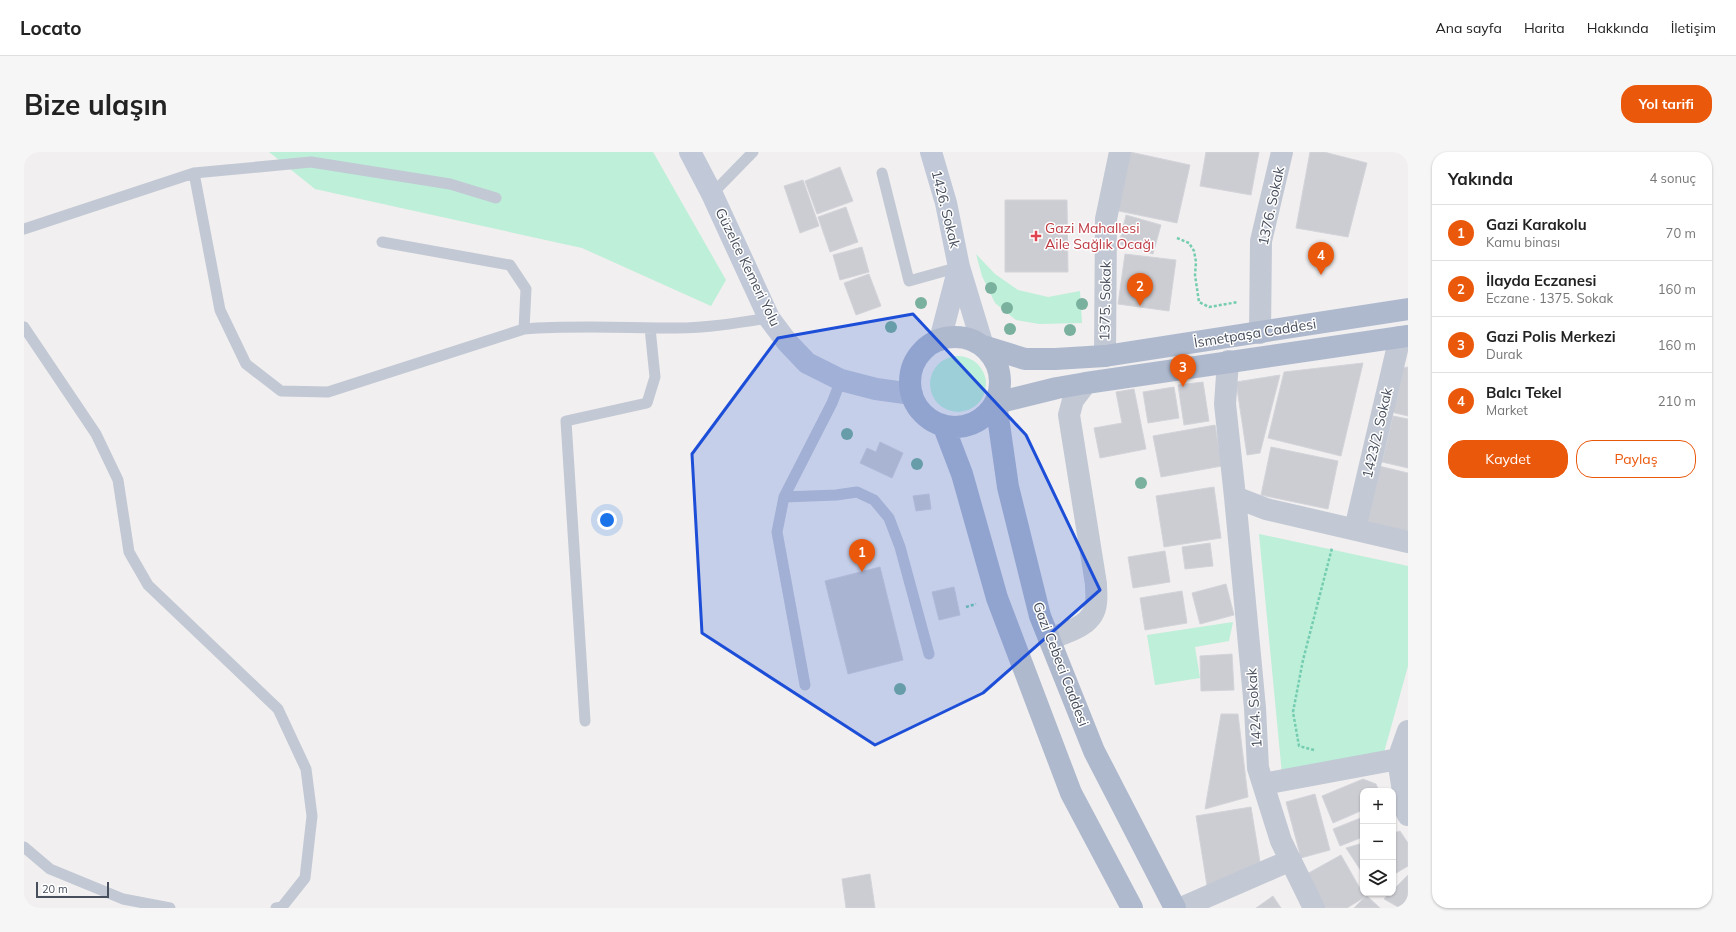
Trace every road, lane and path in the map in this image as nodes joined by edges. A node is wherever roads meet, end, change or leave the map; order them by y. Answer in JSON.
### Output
{"nodes":[{"id":1,"x":690,"y":152,"type":"edge"},
{"id":2,"x":753,"y":152,"type":"edge"},
{"id":3,"x":931,"y":152,"type":"edge"},
{"id":4,"x":1120,"y":152,"type":"edge"},
{"id":5,"x":1282,"y":152,"type":"edge"},
{"id":6,"x":194,"y":173,"type":"junction"},
{"id":7,"x":882,"y":173,"type":"dead end"},
{"id":8,"x":712,"y":194,"type":"junction"},
{"id":9,"x":496,"y":198,"type":"dead end"},
{"id":10,"x":24,"y":229,"type":"edge"},
{"id":11,"x":1177,"y":238,"type":"dead end"},
{"id":12,"x":382,"y":242,"type":"dead end"},
{"id":13,"x":960,"y":267,"type":"junction"},
{"id":14,"x":1260,"y":300,"type":"junction"},
{"id":15,"x":1408,"y":309,"type":"edge"},
{"id":16,"x":769,"y":318,"type":"junction"},
{"id":17,"x":24,"y":327,"type":"edge"},
{"id":18,"x":650,"y":328,"type":"junction"},
{"id":19,"x":524,"y":329,"type":"junction"},
{"id":20,"x":1260,"y":333,"type":"junction"},
{"id":21,"x":1404,"y":336,"type":"edge"},
{"id":22,"x":940,"y":340,"type":"junction"},
{"id":23,"x":983,"y":346,"type":"junction"},
{"id":24,"x":1105,"y":356,"type":"junction"},
{"id":25,"x":1228,"y":361,"type":"junction"},
{"id":26,"x":841,"y":380,"type":"junction"},
{"id":27,"x":1086,"y":383,"type":"junction"},
{"id":28,"x":912,"y":394,"type":"junction"},
{"id":29,"x":996,"y":403,"type":"junction"},
{"id":30,"x":944,"y":426,"type":"junction"},
{"id":31,"x":784,"y":497,"type":"junction"},
{"id":32,"x":1235,"y":497,"type":"junction"},
{"id":33,"x":1347,"y":527,"type":"junction"},
{"id":34,"x":1408,"y":542,"type":"edge"},
{"id":35,"x":1049,"y":639,"type":"junction"},
{"id":36,"x":928,"y":654,"type":"dead end"},
{"id":37,"x":805,"y":685,"type":"dead end"},
{"id":38,"x":585,"y":721,"type":"dead end"},
{"id":39,"x":1408,"y":731,"type":"edge"},
{"id":40,"x":1322,"y":752,"type":"dead end"},
{"id":41,"x":1398,"y":759,"type":"junction"},
{"id":42,"x":1263,"y":784,"type":"junction"},
{"id":43,"x":1408,"y":815,"type":"edge"},
{"id":44,"x":24,"y":847,"type":"edge"},
{"id":45,"x":1291,"y":860,"type":"junction"},
{"id":46,"x":170,"y":908,"type":"edge"},
{"id":47,"x":276,"y":908,"type":"edge"},
{"id":48,"x":1132,"y":908,"type":"edge"},
{"id":49,"x":1176,"y":908,"type":"edge"},
{"id":50,"x":1180,"y":908,"type":"edge"},
{"id":51,"x":1314,"y":908,"type":"edge"}],
"edges":[{"from":1,"to":8,"type":"main road","name":"Güzelce Kemeri Yolu"},
{"from":2,"to":8,"type":"lane"},
{"from":3,"to":13,"type":"main road","name":"1426. Sokak"},
{"from":4,"to":24,"type":"street","name":"1375. Sokak"},
{"from":5,"to":14,"type":"street","name":"1376. Sokak"},
{"from":6,"to":9,"type":"lane"},
{"from":6,"to":10,"type":"lane"},
{"from":6,"to":19,"type":"lane"},
{"from":7,"to":13,"type":"lane"},
{"from":8,"to":16,"type":"main road","name":"Güzelce Kemeri Yolu"},
{"from":11,"to":14,"type":"path"},
{"from":12,"to":19,"type":"lane"},
{"from":13,"to":22,"type":"main road"},
{"from":13,"to":23,"type":"main road","name":"1426. Sokak"},
{"from":14,"to":20,"type":"street","name":"1376. Sokak"},
{"from":15,"to":20,"type":"main road","name":"İsmetpaşa Caddesi"},
{"from":16,"to":18,"type":"lane"},
{"from":16,"to":26,"type":"main road","name":"Güzelce Kemeri Yolu"},
{"from":17,"to":47,"type":"lane"},
{"from":18,"to":19,"type":"lane"},
{"from":18,"to":38,"type":"lane"},
{"from":20,"to":24,"type":"main road","name":"İsmetpaşa Caddesi"},
{"from":21,"to":25,"type":"main road","name":"İsmetpaşa Caddesi"},
{"from":21,"to":33,"type":"street","name":"1423/2. Sokak"},
{"from":22,"to":23,"type":"main road"},
{"from":22,"to":28,"type":"main road"},
{"from":23,"to":24,"type":"main road","name":"İsmetpaşa Caddesi"},
{"from":23,"to":29,"type":"main road"},
{"from":25,"to":27,"type":"main road","name":"İsmetpaşa Caddesi"},
{"from":25,"to":32,"type":"street","name":"1424. Sokak"},
{"from":26,"to":28,"type":"main road","name":"Güzelce Kemeri Yolu"},
{"from":26,"to":31,"type":"lane"},
{"from":27,"to":29,"type":"main road","name":"İsmetpaşa Caddesi"},
{"from":27,"to":35,"type":"street"},
{"from":28,"to":30,"type":"main road"},
{"from":29,"to":30,"type":"main road"},
{"from":29,"to":35,"type":"main road","name":"Gazi Cebeci Caddesi"},
{"from":30,"to":48,"type":"main road"},
{"from":31,"to":36,"type":"lane"},
{"from":31,"to":37,"type":"lane"},
{"from":32,"to":33,"type":"street"},
{"from":32,"to":42,"type":"street","name":"1424. Sokak"},
{"from":33,"to":34,"type":"street"},
{"from":33,"to":40,"type":"path"},
{"from":35,"to":49,"type":"main road","name":"Gazi Cebeci Caddesi"},
{"from":39,"to":41,"type":"street"},
{"from":41,"to":42,"type":"street"},
{"from":41,"to":43,"type":"street"},
{"from":42,"to":45,"type":"street","name":"1424. Sokak"},
{"from":44,"to":46,"type":"lane"},
{"from":45,"to":50,"type":"street"},
{"from":45,"to":51,"type":"street","name":"1424. Sokak"}]}
